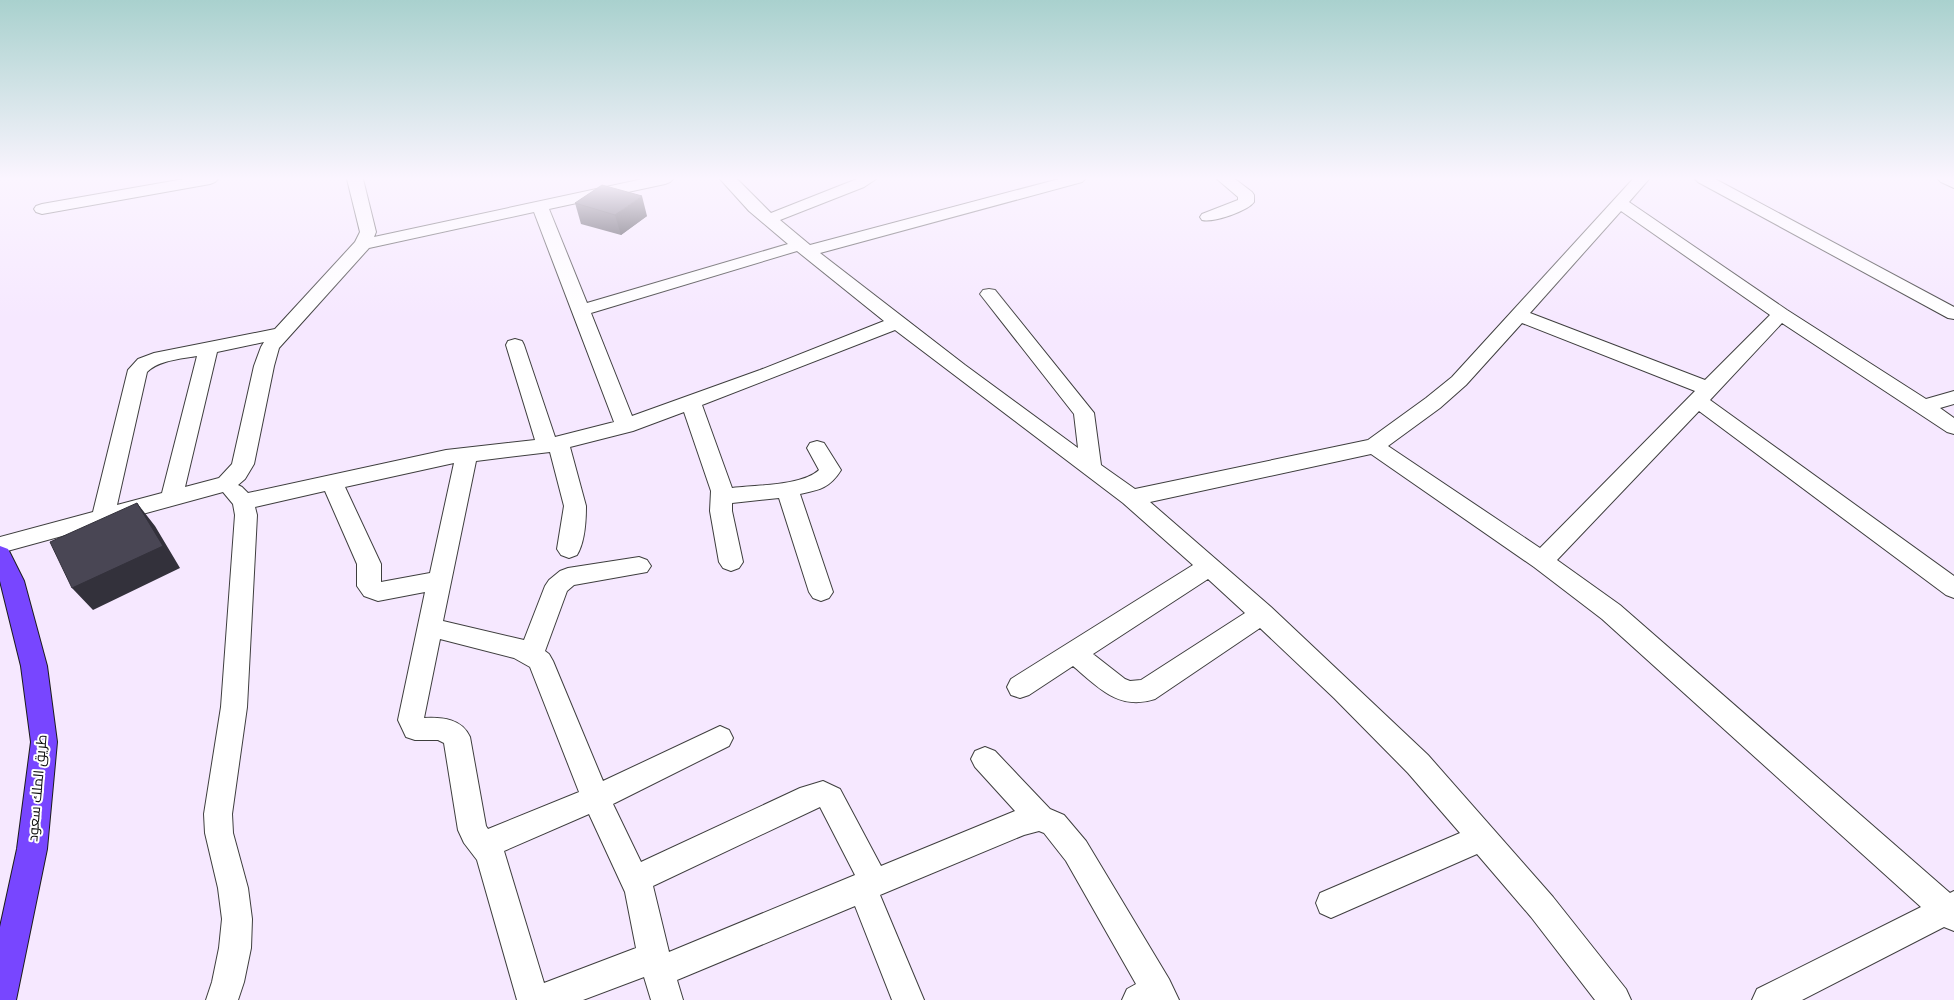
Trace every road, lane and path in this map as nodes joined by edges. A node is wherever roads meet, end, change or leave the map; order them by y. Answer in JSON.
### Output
{"nodes":[{"id":1,"x":366,"y":226,"type":"edge"},
{"id":2,"x":450,"y":226,"type":"edge"},
{"id":3,"x":547,"y":226,"type":"edge"},
{"id":4,"x":777,"y":226,"type":"edge"},
{"id":5,"x":893,"y":226,"type":"edge"},
{"id":6,"x":1599,"y":226,"type":"edge"},
{"id":7,"x":1653,"y":226,"type":"edge"},
{"id":8,"x":1790,"y":226,"type":"edge"},
{"id":9,"x":362,"y":244,"type":"junction"},
{"id":10,"x":805,"y":248,"type":"junction"},
{"id":11,"x":989,"y":294,"type":"dead end"},
{"id":12,"x":581,"y":310,"type":"junction"},
{"id":13,"x":1781,"y":314,"type":"junction"},
{"id":14,"x":1954,"y":314,"type":"edge"},
{"id":15,"x":1518,"y":315,"type":"junction"},
{"id":16,"x":897,"y":322,"type":"junction"},
{"id":17,"x":281,"y":333,"type":"junction"},
{"id":18,"x":516,"y":345,"type":"dead end"},
{"id":19,"x":208,"y":348,"type":"junction"},
{"id":20,"x":1703,"y":394,"type":"junction"},
{"id":21,"x":1954,"y":397,"type":"edge"},
{"id":22,"x":691,"y":402,"type":"junction"},
{"id":23,"x":1923,"y":407,"type":"junction"},
{"id":24,"x":626,"y":426,"type":"junction"},
{"id":25,"x":1954,"y":428,"type":"edge"},
{"id":26,"x":553,"y":444,"type":"junction"},
{"id":27,"x":1374,"y":446,"type":"junction"},
{"id":28,"x":817,"y":448,"type":"dead end"},
{"id":29,"x":467,"y":454,"type":"junction"},
{"id":30,"x":1091,"y":468,"type":"junction"},
{"id":31,"x":332,"y":482,"type":"junction"},
{"id":32,"x":787,"y":489,"type":"junction"},
{"id":33,"x":235,"y":493,"type":"junction"},
{"id":34,"x":722,"y":497,"type":"junction"},
{"id":35,"x":172,"y":498,"type":"junction"},
{"id":36,"x":1131,"y":498,"type":"junction"},
{"id":37,"x":103,"y":517,"type":"junction"},
{"id":38,"x":0,"y":545,"type":"edge"},
{"id":39,"x":568,"y":549,"type":"dead end"},
{"id":40,"x":0,"y":555,"type":"edge"},
{"id":41,"x":1542,"y":561,"type":"junction"},
{"id":42,"x":731,"y":562,"type":"dead end"},
{"id":43,"x":640,"y":566,"type":"dead end"},
{"id":44,"x":1210,"y":566,"type":"junction"},
{"id":45,"x":440,"y":580,"type":"junction"},
{"id":46,"x":1954,"y":589,"type":"edge"},
{"id":47,"x":821,"y":592,"type":"dead end"},
{"id":48,"x":1262,"y":614,"type":"junction"},
{"id":49,"x":430,"y":627,"type":"junction"},
{"id":50,"x":531,"y":654,"type":"junction"},
{"id":51,"x":1074,"y":654,"type":"junction"},
{"id":52,"x":1020,"y":688,"type":"dead end"},
{"id":53,"x":720,"y":738,"type":"dead end"},
{"id":54,"x":985,"y":759,"type":"dead end"},
{"id":55,"x":596,"y":798,"type":"junction"},
{"id":56,"x":1040,"y":818,"type":"junction"},
{"id":57,"x":1482,"y":838,"type":"junction"},
{"id":58,"x":484,"y":845,"type":"junction"},
{"id":59,"x":635,"y":880,"type":"junction"},
{"id":60,"x":868,"y":885,"type":"junction"},
{"id":61,"x":1331,"y":903,"type":"dead end"},
{"id":62,"x":1952,"y":910,"type":"edge"},
{"id":63,"x":660,"y":976,"type":"edge"},
{"id":64,"x":1153,"y":997,"type":"edge"},
{"id":65,"x":0,"y":1000,"type":"edge"},
{"id":66,"x":222,"y":1000,"type":"edge"},
{"id":67,"x":533,"y":1000,"type":"edge"},
{"id":68,"x":542,"y":1000,"type":"edge"},
{"id":69,"x":908,"y":1000,"type":"edge"},
{"id":70,"x":1615,"y":1000,"type":"edge"},
{"id":71,"x":1768,"y":1000,"type":"edge"}],
"edges":[{"from":1,"to":9,"type":"street"},
{"from":2,"to":9,"type":"street"},
{"from":3,"to":12,"type":"street"},
{"from":4,"to":10,"type":"street"},
{"from":5,"to":10,"type":"street"},
{"from":6,"to":15,"type":"street"},
{"from":7,"to":13,"type":"street"},
{"from":8,"to":14,"type":"street"},
{"from":9,"to":17,"type":"street"},
{"from":10,"to":12,"type":"street"},
{"from":10,"to":16,"type":"street"},
{"from":11,"to":30,"type":"street"},
{"from":12,"to":24,"type":"street"},
{"from":13,"to":20,"type":"street"},
{"from":13,"to":23,"type":"street"},
{"from":15,"to":20,"type":"street"},
{"from":15,"to":27,"type":"street"},
{"from":16,"to":22,"type":"street"},
{"from":16,"to":30,"type":"street"},
{"from":17,"to":19,"type":"street"},
{"from":17,"to":33,"type":"street"},
{"from":18,"to":26,"type":"street"},
{"from":19,"to":35,"type":"street"},
{"from":19,"to":37,"type":"street"},
{"from":20,"to":41,"type":"street"},
{"from":20,"to":46,"type":"street"},
{"from":21,"to":23,"type":"street"},
{"from":22,"to":24,"type":"street"},
{"from":22,"to":34,"type":"street"},
{"from":23,"to":25,"type":"street"},
{"from":24,"to":26,"type":"street"},
{"from":26,"to":29,"type":"street"},
{"from":26,"to":39,"type":"street"},
{"from":27,"to":36,"type":"street"},
{"from":27,"to":41,"type":"street"},
{"from":28,"to":32,"type":"street"},
{"from":29,"to":31,"type":"street"},
{"from":29,"to":45,"type":"street"},
{"from":30,"to":36,"type":"street"},
{"from":31,"to":33,"type":"street"},
{"from":31,"to":45,"type":"street"},
{"from":32,"to":34,"type":"street"},
{"from":32,"to":47,"type":"street"},
{"from":33,"to":35,"type":"street"},
{"from":33,"to":66,"type":"street"},
{"from":34,"to":42,"type":"street"},
{"from":35,"to":37,"type":"street"},
{"from":36,"to":44,"type":"street"},
{"from":37,"to":38,"type":"street"},
{"from":40,"to":65,"type":"highway","name":"طريق الملك سعود"},
{"from":41,"to":62,"type":"street"},
{"from":43,"to":50,"type":"street"},
{"from":44,"to":48,"type":"street"},
{"from":44,"to":51,"type":"street"},
{"from":45,"to":49,"type":"street"},
{"from":48,"to":51,"type":"street"},
{"from":48,"to":57,"type":"street"},
{"from":49,"to":50,"type":"street"},
{"from":49,"to":58,"type":"street"},
{"from":50,"to":55,"type":"street"},
{"from":51,"to":52,"type":"street"},
{"from":53,"to":55,"type":"street"},
{"from":54,"to":56,"type":"street"},
{"from":55,"to":58,"type":"street"},
{"from":55,"to":59,"type":"street"},
{"from":56,"to":60,"type":"street"},
{"from":56,"to":64,"type":"street"},
{"from":57,"to":61,"type":"street"},
{"from":57,"to":70,"type":"street"},
{"from":58,"to":67,"type":"street"},
{"from":59,"to":60,"type":"street"},
{"from":59,"to":63,"type":"street"},
{"from":60,"to":63,"type":"street"},
{"from":60,"to":69,"type":"street"},
{"from":62,"to":71,"type":"street"},
{"from":63,"to":68,"type":"street"}]}
